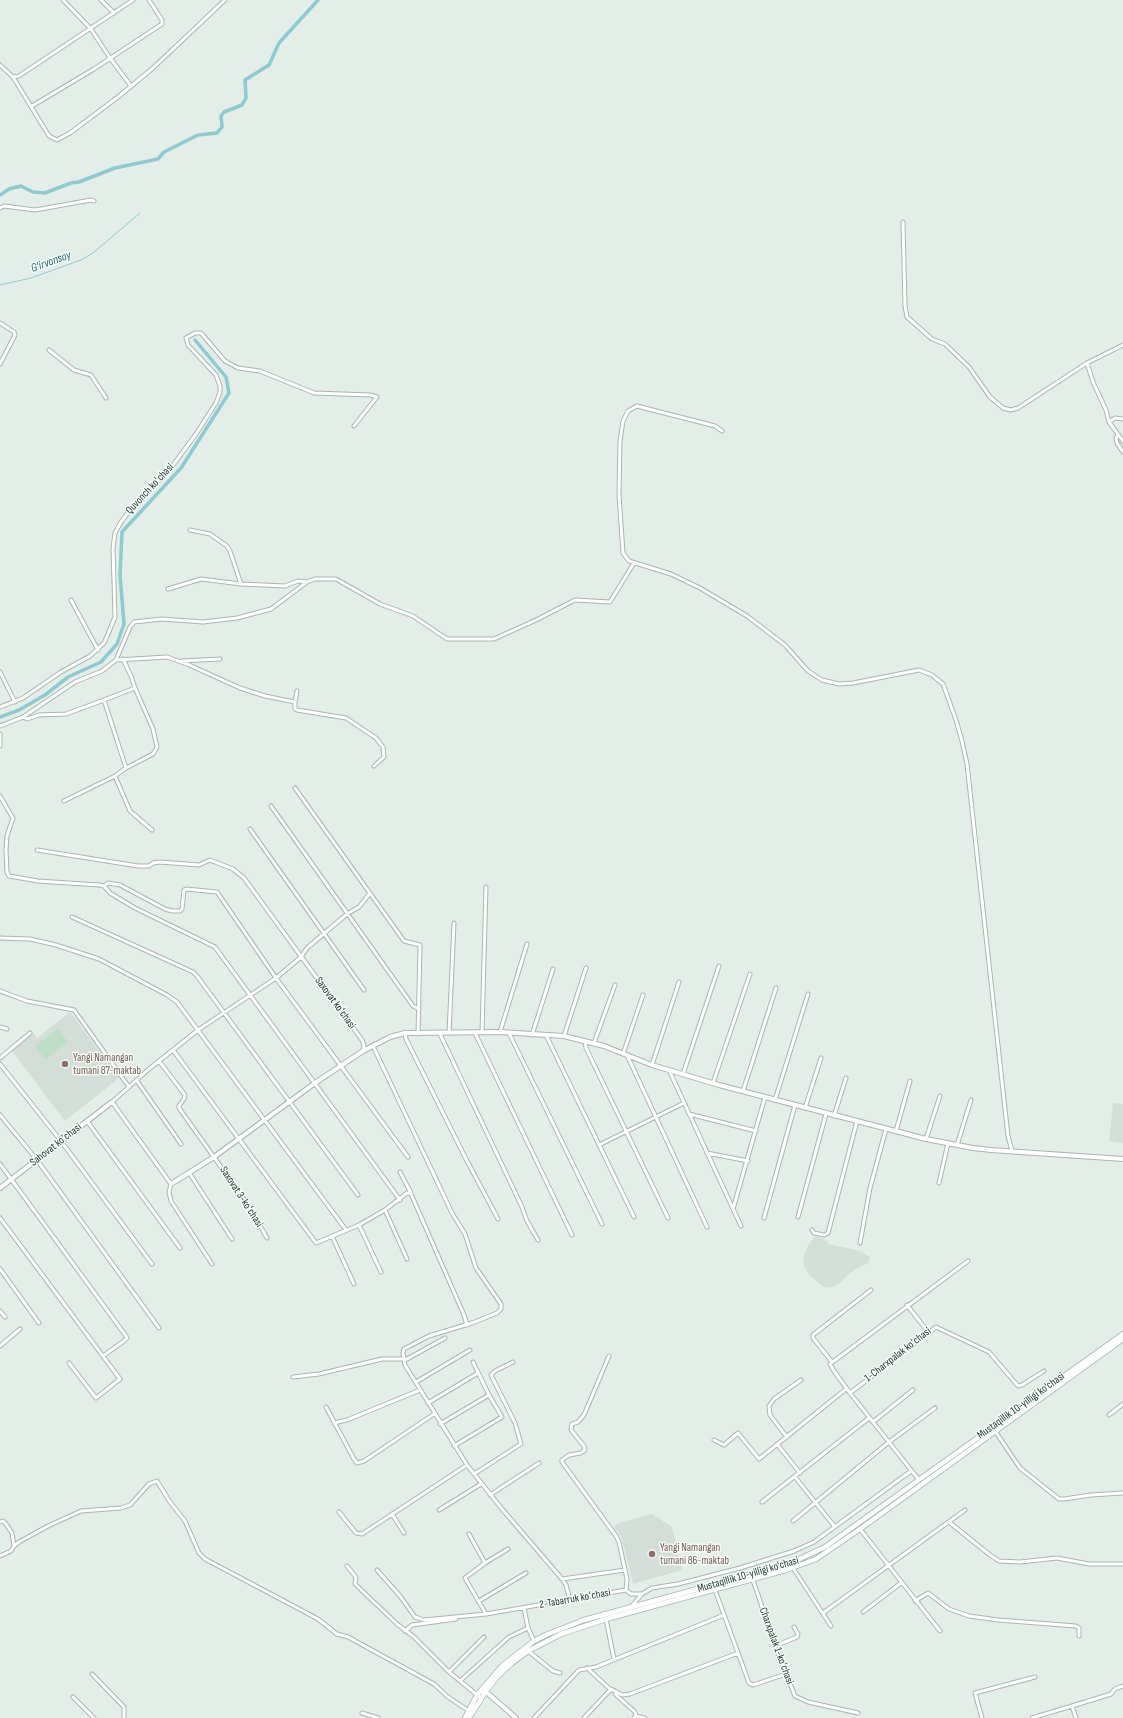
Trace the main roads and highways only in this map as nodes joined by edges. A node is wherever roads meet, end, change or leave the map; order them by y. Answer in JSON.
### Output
{"nodes":[{"id":1,"x":1123,"y":1334,"type":"edge"},
{"id":2,"x":1123,"y":1339,"type":"edge"},
{"id":3,"x":526,"y":1650,"type":"junction"},
{"id":4,"x":479,"y":1697,"type":"junction"},
{"id":5,"x":465,"y":1718,"type":"edge"},
{"id":6,"x":470,"y":1718,"type":"edge"}],
"edges":[{"from":1,"to":3,"type":"main road","name":"Mustaqillik 10-yilligi ko'chasi"},
{"from":2,"to":3,"type":"main road","name":"Mustaqillik 10-yilligi ko'chasi"},
{"from":3,"to":4,"type":"main road","name":"Mustaqillik 10-yilligi ko'chasi"},
{"from":4,"to":5,"type":"main road","name":"Mustaqillik 10-yilligi ko'chasi"},
{"from":4,"to":6,"type":"main road","name":"Mustaqillik 10-yilligi ko'chasi"}]}
